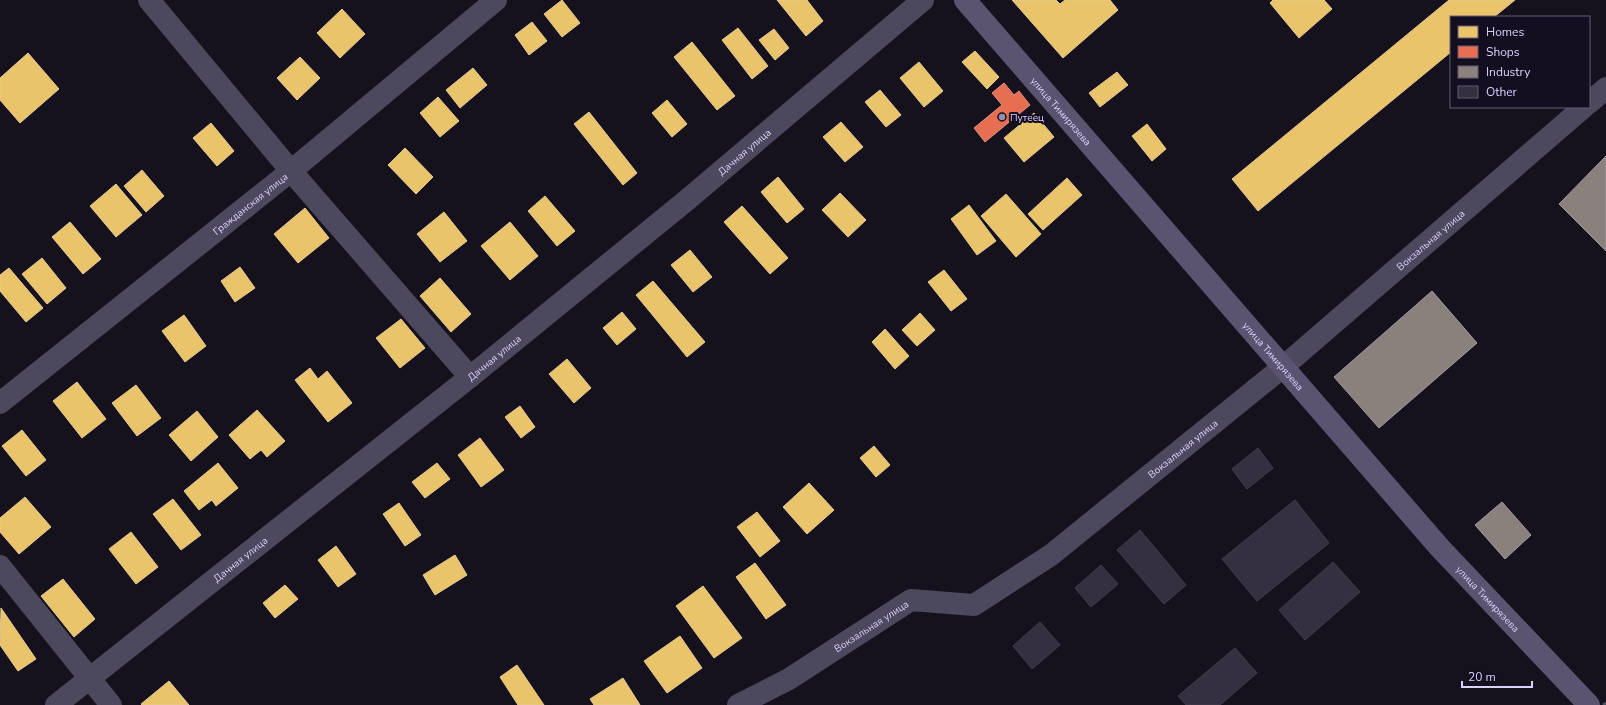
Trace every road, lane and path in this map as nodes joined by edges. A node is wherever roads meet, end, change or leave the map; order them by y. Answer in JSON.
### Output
{"nodes":[{"id":1,"x":149,"y":0,"type":"edge"},
{"id":2,"x":496,"y":0,"type":"edge"},
{"id":3,"x":923,"y":0,"type":"edge"},
{"id":4,"x":965,"y":0,"type":"edge"},
{"id":5,"x":1606,"y":88,"type":"edge"},
{"id":6,"x":1590,"y":102,"type":"edge"},
{"id":7,"x":1583,"y":108,"type":"edge"},
{"id":8,"x":290,"y":171,"type":"junction"},
{"id":9,"x":1283,"y":367,"type":"junction"},
{"id":10,"x":470,"y":377,"type":"junction"},
{"id":11,"x":0,"y":403,"type":"edge"},
{"id":12,"x":0,"y":566,"type":"edge"},
{"id":13,"x":90,"y":678,"type":"junction"},
{"id":14,"x":56,"y":705,"type":"edge"},
{"id":15,"x":111,"y":705,"type":"edge"},
{"id":16,"x":738,"y":705,"type":"edge"},
{"id":17,"x":1589,"y":705,"type":"edge"}],
"edges":[{"from":1,"to":8,"type":"street"},
{"from":2,"to":8,"type":"street","name":"Гражданская улица"},
{"from":3,"to":10,"type":"street","name":"Дачная улица"},
{"from":4,"to":9,"type":"main road","name":"улица Тимирязева"},
{"from":5,"to":6,"type":"street"},
{"from":7,"to":9,"type":"street","name":"Вокзальная улица"},
{"from":8,"to":10,"type":"street"},
{"from":8,"to":11,"type":"street","name":"Гражданская улица"},
{"from":9,"to":16,"type":"street","name":"Вокзальная улица"},
{"from":9,"to":17,"type":"main road","name":"улица Тимирязева"},
{"from":10,"to":13,"type":"street","name":"Дачная улица"},
{"from":12,"to":13,"type":"street"},
{"from":13,"to":14,"type":"street","name":"Дачная улица"},
{"from":13,"to":15,"type":"street"}]}
